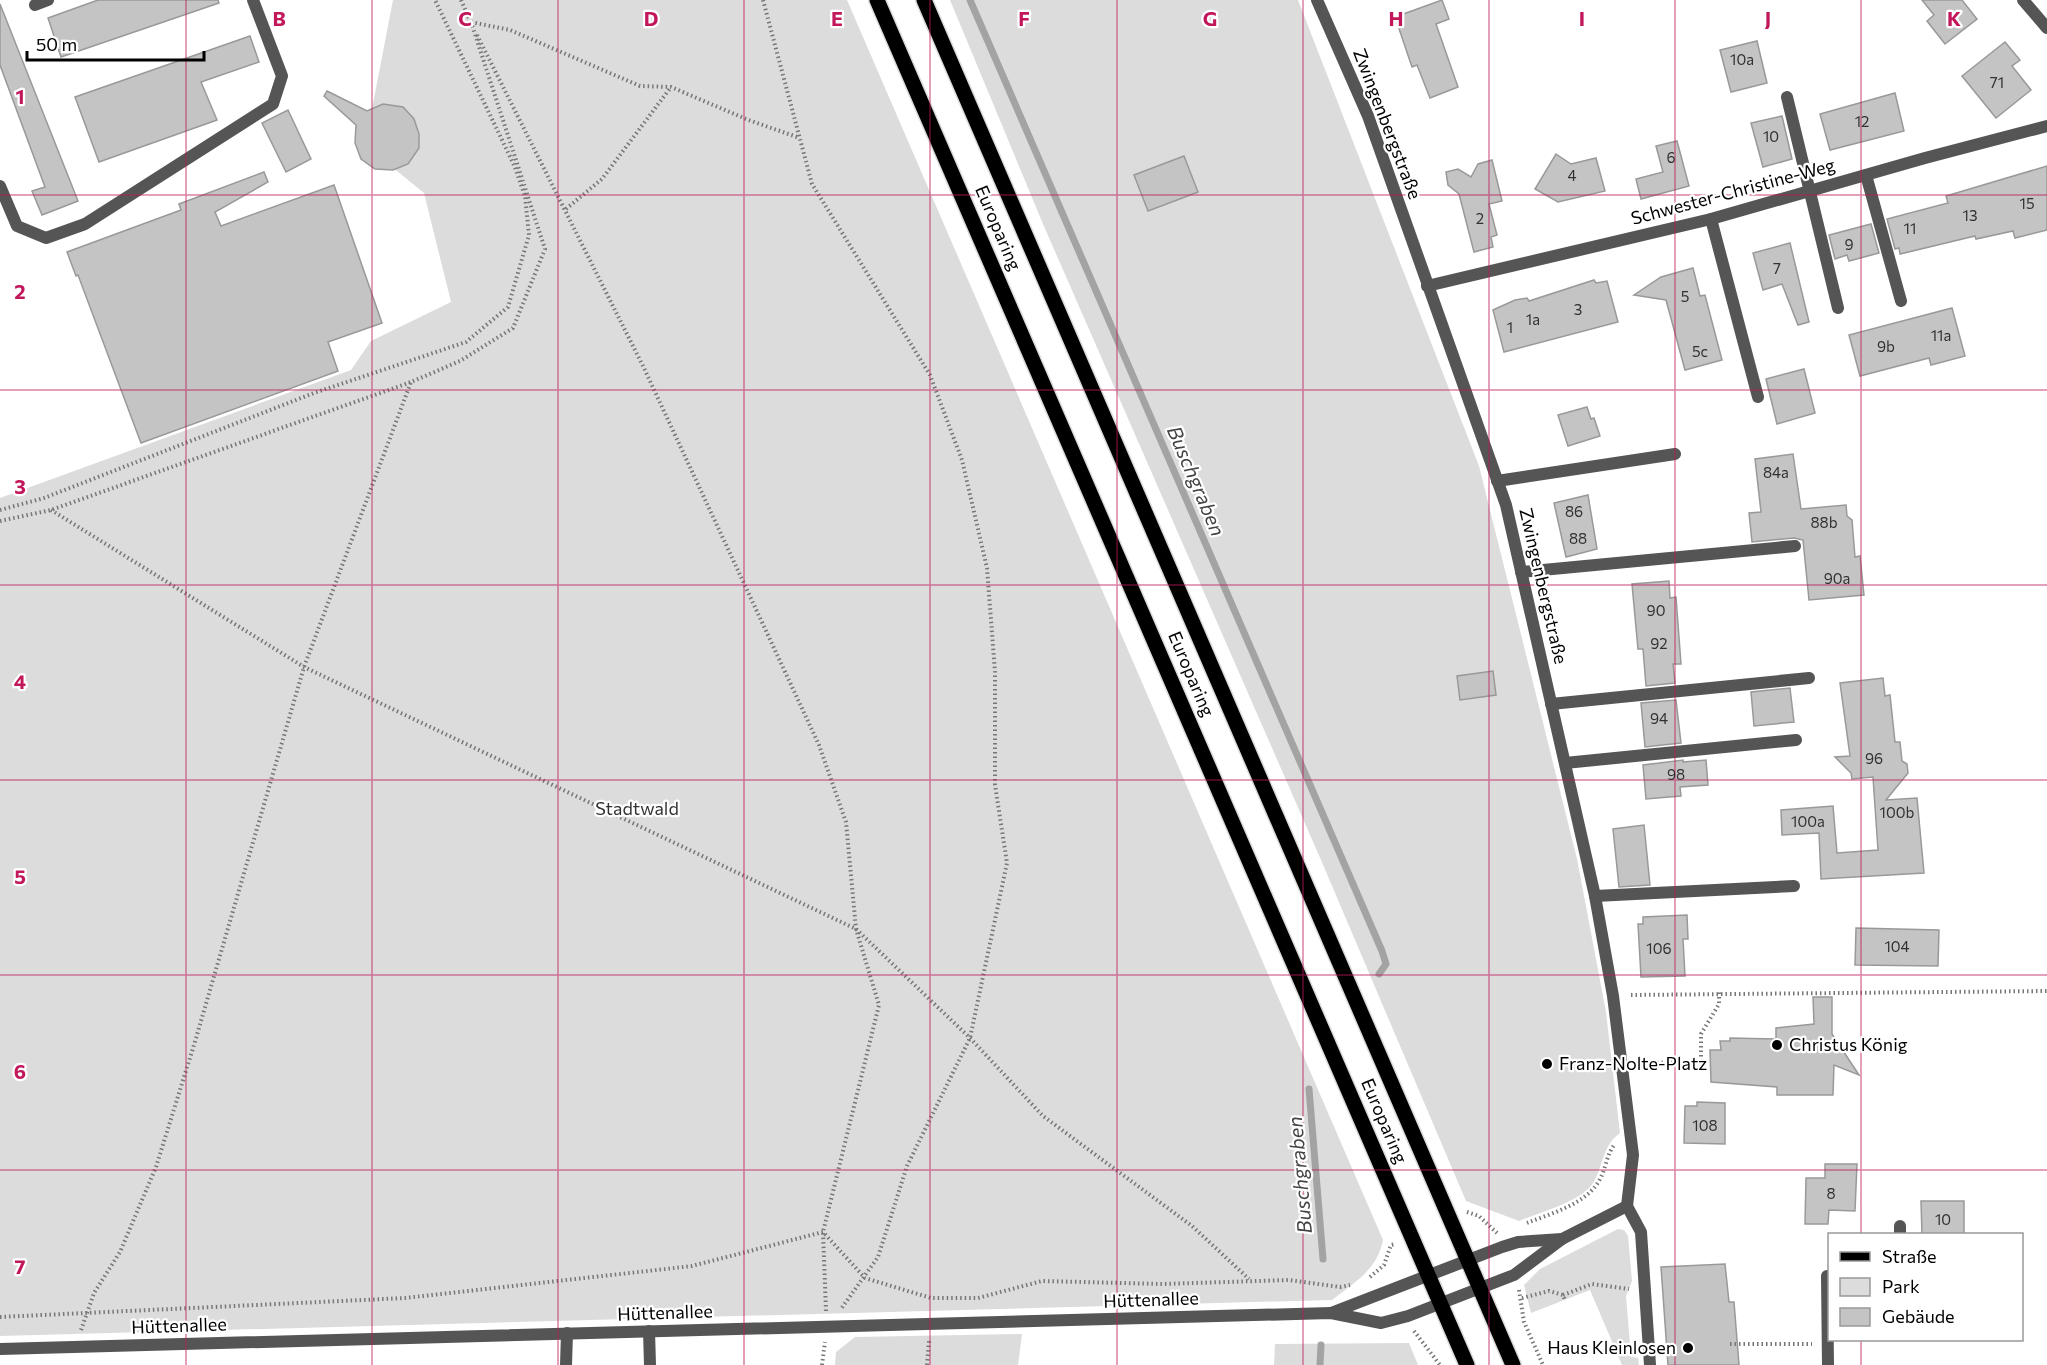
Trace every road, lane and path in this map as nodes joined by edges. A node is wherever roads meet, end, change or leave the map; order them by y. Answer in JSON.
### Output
{"nodes":[{"id":1,"x":48,"y":0,"type":"edge"},
{"id":2,"x":254,"y":0,"type":"edge"},
{"id":3,"x":435,"y":0,"type":"edge"},
{"id":4,"x":461,"y":0,"type":"edge"},
{"id":5,"x":763,"y":0,"type":"edge"},
{"id":6,"x":878,"y":0,"type":"edge"},
{"id":7,"x":924,"y":0,"type":"edge"},
{"id":8,"x":1317,"y":0,"type":"edge"},
{"id":9,"x":2023,"y":0,"type":"edge"},
{"id":10,"x":35,"y":4,"type":"dead end"},
{"id":11,"x":471,"y":22,"type":"junction"},
{"id":12,"x":2047,"y":28,"type":"edge"},
{"id":13,"x":671,"y":87,"type":"junction"},
{"id":14,"x":1787,"y":97,"type":"dead end"},
{"id":15,"x":2047,"y":126,"type":"edge"},
{"id":16,"x":797,"y":137,"type":"junction"},
{"id":17,"x":1866,"y":175,"type":"junction"},
{"id":18,"x":0,"y":186,"type":"edge"},
{"id":19,"x":1810,"y":191,"type":"junction"},
{"id":20,"x":566,"y":209,"type":"junction"},
{"id":21,"x":1711,"y":219,"type":"junction"},
{"id":22,"x":1427,"y":286,"type":"junction"},
{"id":23,"x":1901,"y":301,"type":"dead end"},
{"id":24,"x":1838,"y":308,"type":"dead end"},
{"id":25,"x":411,"y":382,"type":"junction"},
{"id":26,"x":1758,"y":397,"type":"dead end"},
{"id":27,"x":1676,"y":454,"type":"dead end"},
{"id":28,"x":1497,"y":481,"type":"junction"},
{"id":29,"x":0,"y":510,"type":"edge"},
{"id":30,"x":51,"y":510,"type":"junction"},
{"id":31,"x":0,"y":521,"type":"edge"},
{"id":32,"x":1795,"y":546,"type":"dead end"},
{"id":33,"x":1521,"y":572,"type":"junction"},
{"id":34,"x":304,"y":667,"type":"junction"},
{"id":35,"x":1809,"y":678,"type":"dead end"},
{"id":36,"x":1551,"y":704,"type":"junction"},
{"id":37,"x":1796,"y":740,"type":"dead end"},
{"id":38,"x":1565,"y":763,"type":"junction"},
{"id":39,"x":1794,"y":886,"type":"dead end"},
{"id":40,"x":1595,"y":896,"type":"junction"},
{"id":41,"x":856,"y":929,"type":"junction"},
{"id":42,"x":2047,"y":991,"type":"edge"},
{"id":43,"x":1719,"y":993,"type":"junction"},
{"id":44,"x":1613,"y":996,"type":"junction"},
{"id":45,"x":970,"y":1038,"type":"junction"},
{"id":46,"x":1623,"y":1065,"type":"junction"},
{"id":47,"x":1631,"y":1137,"type":"junction"},
{"id":48,"x":1627,"y":1206,"type":"junction"},
{"id":49,"x":1517,"y":1226,"type":"dead end"},
{"id":50,"x":1503,"y":1230,"type":"dead end"},
{"id":51,"x":823,"y":1232,"type":"junction"},
{"id":52,"x":1497,"y":1232,"type":"dead end"},
{"id":53,"x":1562,"y":1239,"type":"junction"},
{"id":54,"x":1391,"y":1245,"type":"dead end"},
{"id":55,"x":1468,"y":1259,"type":"junction"},
{"id":56,"x":1428,"y":1274,"type":"junction"},
{"id":57,"x":1828,"y":1276,"type":"edge"},
{"id":58,"x":865,"y":1278,"type":"junction"},
{"id":59,"x":1367,"y":1279,"type":"dead end"},
{"id":60,"x":1249,"y":1280,"type":"junction"},
{"id":61,"x":1354,"y":1284,"type":"dead end"},
{"id":62,"x":1481,"y":1288,"type":"junction"},
{"id":63,"x":1645,"y":1288,"type":"junction"},
{"id":64,"x":1522,"y":1298,"type":"dead end"},
{"id":65,"x":1440,"y":1304,"type":"junction"},
{"id":66,"x":87,"y":1312,"type":"junction"},
{"id":67,"x":1331,"y":1313,"type":"junction"},
{"id":68,"x":0,"y":1317,"type":"edge"},
{"id":69,"x":928,"y":1325,"type":"junction"},
{"id":70,"x":827,"y":1326,"type":"junction"},
{"id":71,"x":650,"y":1331,"type":"junction"},
{"id":72,"x":567,"y":1333,"type":"junction"},
{"id":73,"x":1730,"y":1344,"type":"dead end"},
{"id":74,"x":1828,"y":1344,"type":"junction"},
{"id":75,"x":0,"y":1349,"type":"edge"},
{"id":76,"x":566,"y":1365,"type":"edge"},
{"id":77,"x":650,"y":1365,"type":"edge"},
{"id":78,"x":927,"y":1365,"type":"edge"},
{"id":79,"x":1467,"y":1365,"type":"edge"},
{"id":80,"x":1513,"y":1365,"type":"edge"},
{"id":81,"x":1650,"y":1365,"type":"edge"},
{"id":82,"x":1828,"y":1365,"type":"edge"}],
"edges":[{"from":1,"to":10,"type":"street"},
{"from":2,"to":18,"type":"street"},
{"from":3,"to":29,"type":"path"},
{"from":4,"to":11,"type":"path"},
{"from":5,"to":16,"type":"path"},
{"from":6,"to":56,"type":"main road","name":"Europaring"},
{"from":7,"to":55,"type":"main road","name":"Europaring"},
{"from":8,"to":22,"type":"street","name":"Zwingenbergstraße"},
{"from":9,"to":12,"type":"street"},
{"from":11,"to":13,"type":"path"},
{"from":11,"to":20,"type":"path"},
{"from":11,"to":25,"type":"path"},
{"from":13,"to":16,"type":"path"},
{"from":13,"to":20,"type":"path"},
{"from":14,"to":19,"type":"street"},
{"from":15,"to":17,"type":"street","name":"Schwester-Christine-Weg"},
{"from":16,"to":45,"type":"path"},
{"from":17,"to":19,"type":"street","name":"Schwester-Christine-Weg"},
{"from":17,"to":23,"type":"street"},
{"from":19,"to":21,"type":"street","name":"Schwester-Christine-Weg"},
{"from":19,"to":24,"type":"street"},
{"from":20,"to":41,"type":"path"},
{"from":21,"to":22,"type":"street","name":"Schwester-Christine-Weg"},
{"from":21,"to":26,"type":"street"},
{"from":22,"to":28,"type":"street","name":"Zwingenbergstraße"},
{"from":25,"to":30,"type":"path"},
{"from":25,"to":34,"type":"path"},
{"from":27,"to":28,"type":"street"},
{"from":28,"to":33,"type":"street","name":"Zwingenbergstraße"},
{"from":30,"to":31,"type":"path"},
{"from":30,"to":34,"type":"path"},
{"from":32,"to":33,"type":"street"},
{"from":33,"to":36,"type":"street","name":"Zwingenbergstraße"},
{"from":34,"to":41,"type":"path"},
{"from":34,"to":66,"type":"path"},
{"from":35,"to":36,"type":"street"},
{"from":36,"to":38,"type":"street","name":"Zwingenbergstraße"},
{"from":37,"to":38,"type":"street"},
{"from":38,"to":40,"type":"street","name":"Zwingenbergstraße"},
{"from":39,"to":40,"type":"street"},
{"from":40,"to":44,"type":"street","name":"Zwingenbergstraße"},
{"from":41,"to":45,"type":"path"},
{"from":41,"to":51,"type":"path"},
{"from":42,"to":43,"type":"path"},
{"from":43,"to":44,"type":"path"},
{"from":43,"to":46,"type":"path"},
{"from":44,"to":46,"type":"street","name":"Zwingenbergstraße"},
{"from":45,"to":58,"type":"path"},
{"from":45,"to":60,"type":"path"},
{"from":46,"to":47,"type":"street","name":"Zwingenbergstraße"},
{"from":47,"to":48,"type":"street","name":"Zwingenbergstraße"},
{"from":47,"to":49,"type":"path"},
{"from":48,"to":53,"type":"street"},
{"from":48,"to":63,"type":"street"},
{"from":50,"to":52,"type":"path"},
{"from":51,"to":58,"type":"path"},
{"from":51,"to":66,"type":"path"},
{"from":51,"to":70,"type":"path"},
{"from":53,"to":55,"type":"street"},
{"from":53,"to":62,"type":"street"},
{"from":54,"to":59,"type":"path"},
{"from":55,"to":56,"type":"street"},
{"from":55,"to":62,"type":"main road","name":"Europaring"},
{"from":56,"to":65,"type":"main road","name":"Europaring"},
{"from":56,"to":67,"type":"street","name":"Hüttenallee"},
{"from":57,"to":74,"type":"street"},
{"from":58,"to":60,"type":"path"},
{"from":58,"to":70,"type":"path"},
{"from":60,"to":61,"type":"path"},
{"from":62,"to":65,"type":"street","name":"Hüttenallee"},
{"from":62,"to":80,"type":"main road","name":"Europaring"},
{"from":63,"to":64,"type":"path"},
{"from":63,"to":81,"type":"street"},
{"from":65,"to":67,"type":"street","name":"Hüttenallee"},
{"from":65,"to":79,"type":"main road","name":"Europaring"},
{"from":66,"to":68,"type":"path"},
{"from":67,"to":69,"type":"street","name":"Hüttenallee"},
{"from":69,"to":70,"type":"street","name":"Hüttenallee"},
{"from":69,"to":78,"type":"path"},
{"from":70,"to":71,"type":"street","name":"Hüttenallee"},
{"from":71,"to":72,"type":"street","name":"Hüttenallee"},
{"from":71,"to":77,"type":"street"},
{"from":72,"to":75,"type":"street","name":"Hüttenallee"},
{"from":72,"to":76,"type":"street"},
{"from":73,"to":74,"type":"path"},
{"from":74,"to":82,"type":"street"}]}
